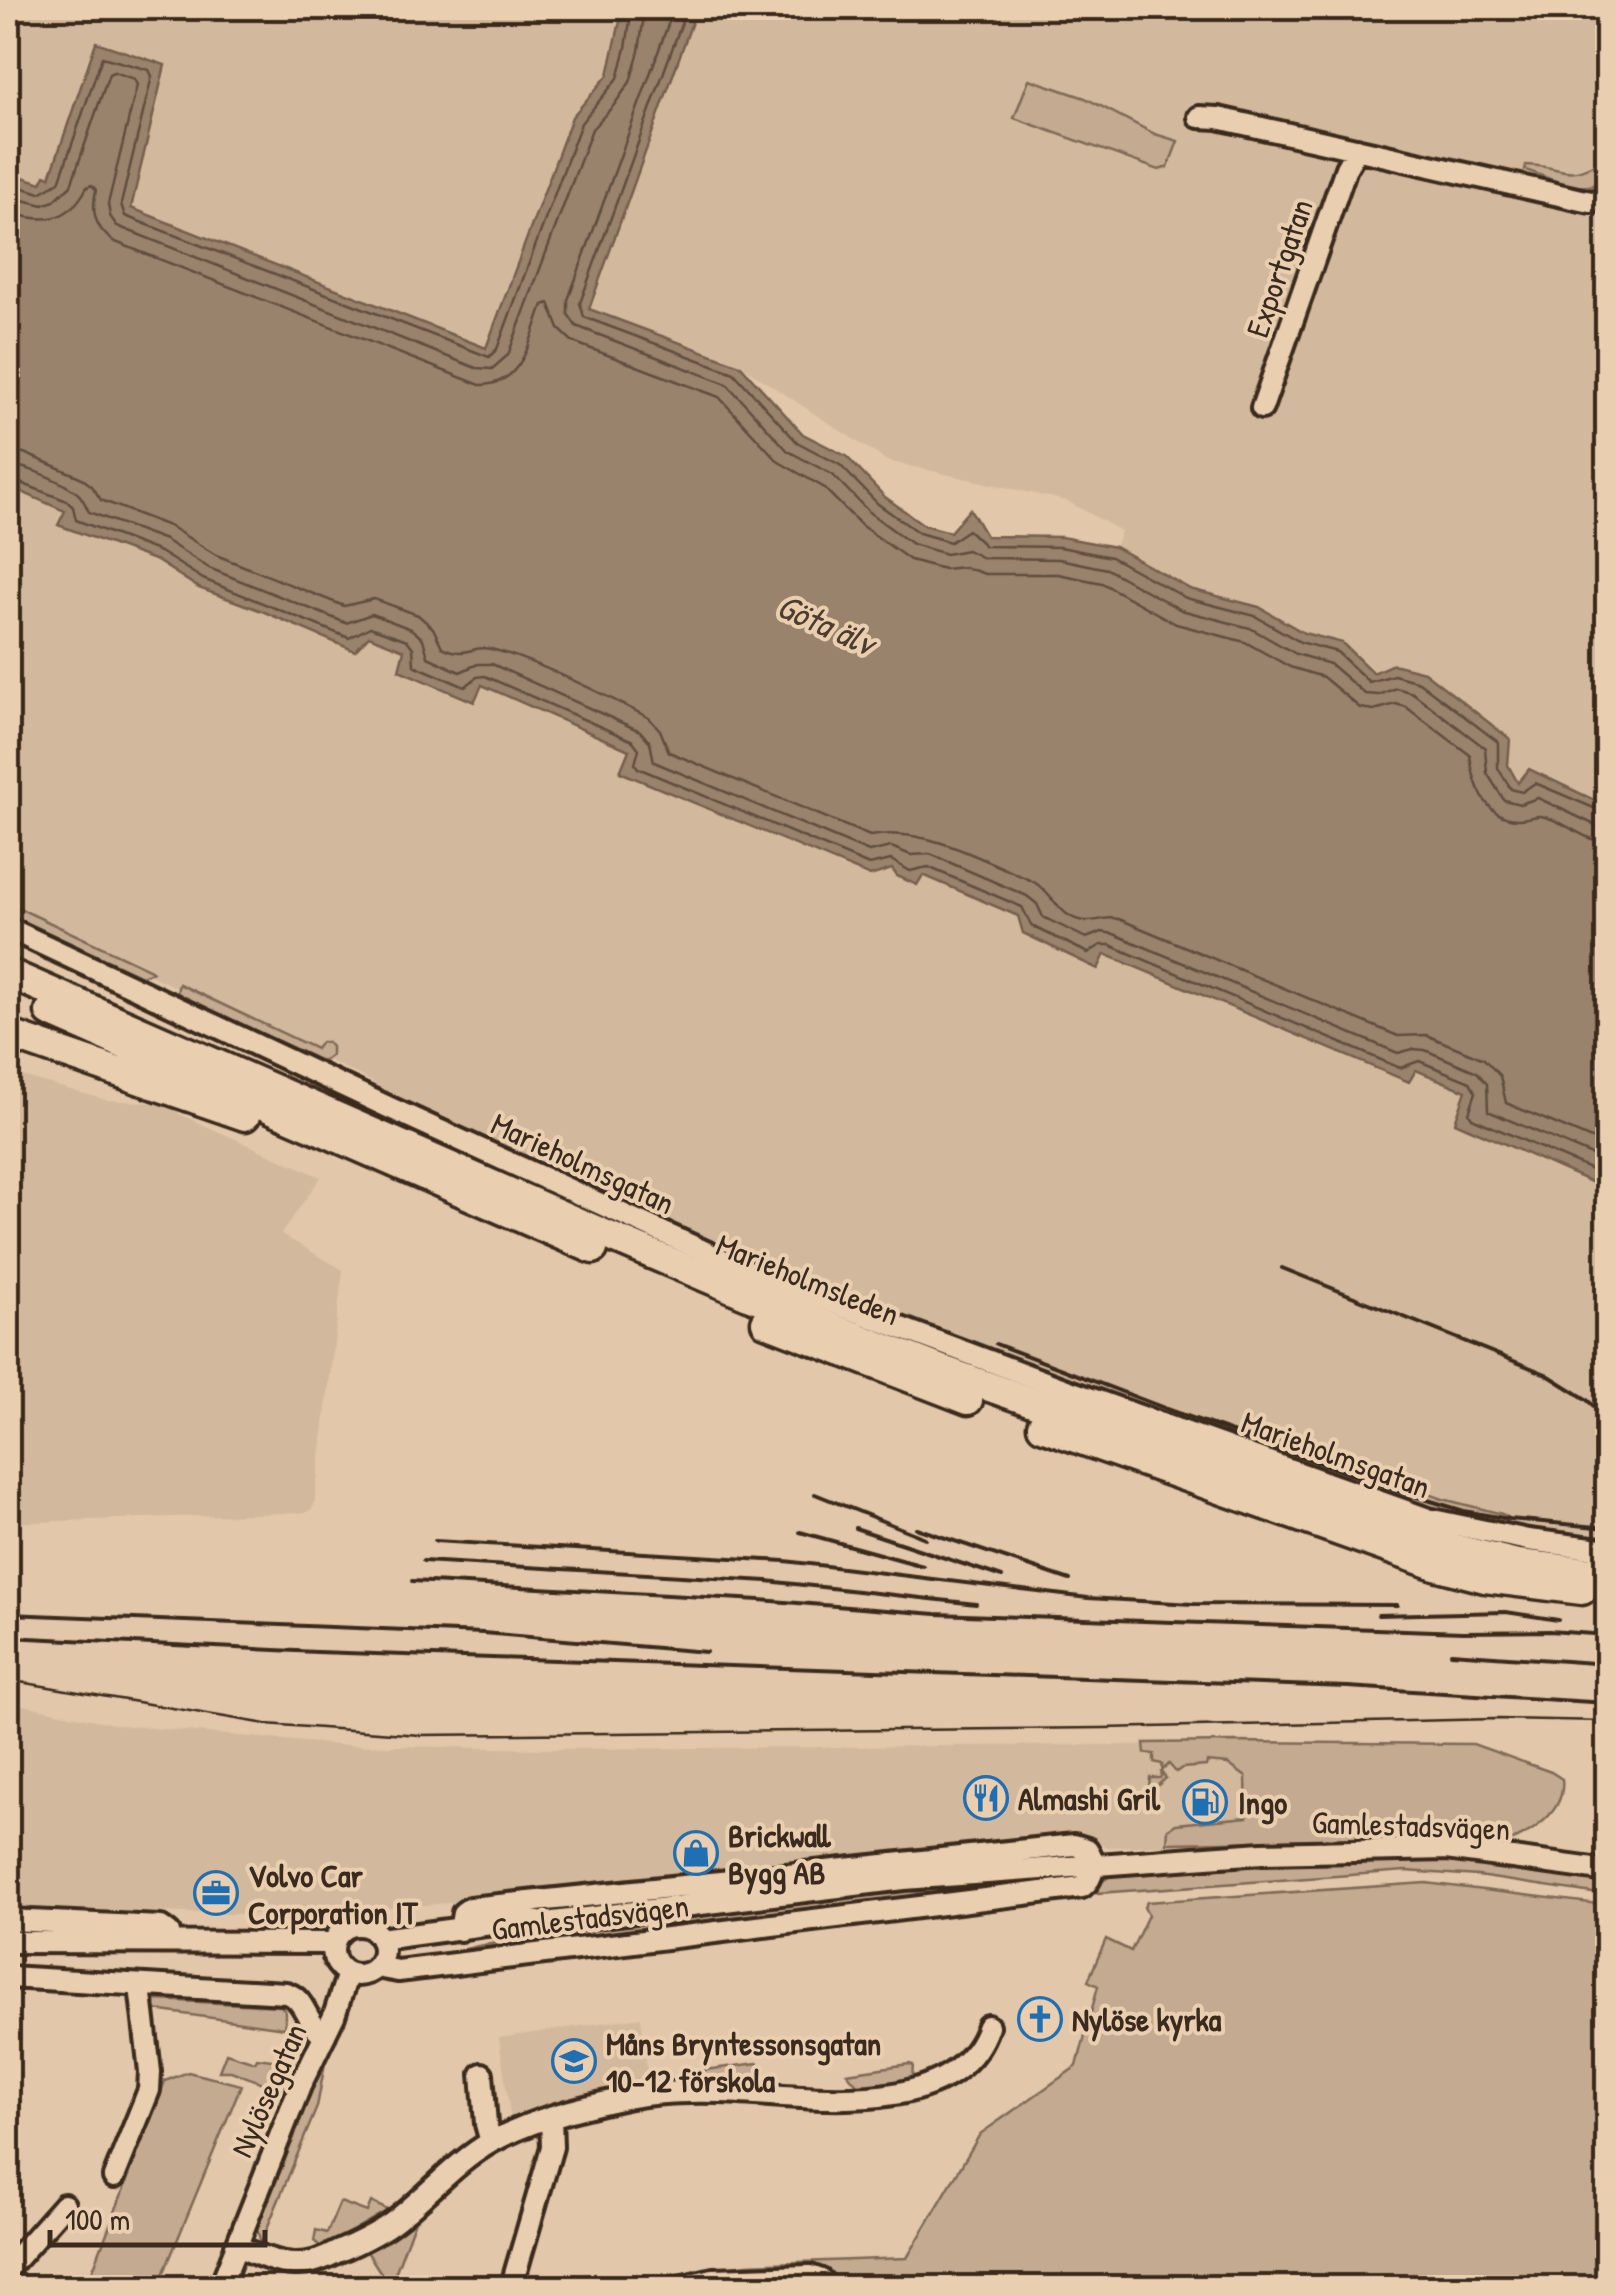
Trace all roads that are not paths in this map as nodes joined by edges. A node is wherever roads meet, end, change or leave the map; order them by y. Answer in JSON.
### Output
{"nodes":[{"id":1,"x":1199,"y":117,"type":"dead end"},
{"id":2,"x":1357,"y":149,"type":"junction"},
{"id":3,"x":1608,"y":199,"type":"edge"},
{"id":4,"x":1262,"y":408,"type":"dead end"},
{"id":5,"x":8,"y":928,"type":"edge"},
{"id":6,"x":8,"y":973,"type":"edge"},
{"id":7,"x":8,"y":994,"type":"edge"},
{"id":8,"x":8,"y":1034,"type":"edge"},
{"id":9,"x":329,"y":1136,"type":"junction"},
{"id":10,"x":1608,"y":1550,"type":"edge"},
{"id":11,"x":1608,"y":1574,"type":"edge"},
{"id":12,"x":1608,"y":1592,"type":"edge"},
{"id":13,"x":1093,"y":1864,"type":"junction"},
{"id":14,"x":1608,"y":1870,"type":"edge"},
{"id":15,"x":950,"y":1874,"type":"junction"},
{"id":16,"x":980,"y":1899,"type":"junction"},
{"id":17,"x":8,"y":1920,"type":"edge"},
{"id":18,"x":544,"y":1923,"type":"junction"},
{"id":19,"x":460,"y":1930,"type":"junction"},
{"id":20,"x":380,"y":1940,"type":"junction"},
{"id":21,"x":8,"y":1942,"type":"edge"},
{"id":22,"x":170,"y":1942,"type":"junction"},
{"id":23,"x":334,"y":1943,"type":"junction"},
{"id":24,"x":378,"y":1965,"type":"junction"},
{"id":25,"x":348,"y":1973,"type":"junction"},
{"id":26,"x":8,"y":1977,"type":"edge"},
{"id":27,"x":140,"y":1986,"type":"junction"},
{"id":28,"x":988,"y":2026,"type":"dead end"},
{"id":29,"x":324,"y":2036,"type":"junction"},
{"id":30,"x":482,"y":2074,"type":"dead end"},
{"id":31,"x":551,"y":2117,"type":"junction"},
{"id":32,"x":492,"y":2142,"type":"junction"},
{"id":33,"x":114,"y":2176,"type":"dead end"},
{"id":34,"x":64,"y":2205,"type":"dead end"},
{"id":35,"x":236,"y":2246,"type":"junction"},
{"id":36,"x":8,"y":2268,"type":"edge"},
{"id":37,"x":220,"y":2288,"type":"edge"},
{"id":38,"x":511,"y":2288,"type":"edge"},
{"id":39,"x":675,"y":2288,"type":"edge"},
{"id":40,"x":827,"y":2288,"type":"edge"}],
"edges":[{"from":1,"to":2,"type":"street"},
{"from":2,"to":3,"type":"street"},
{"from":2,"to":4,"type":"street","name":"Exportgatan"},
{"from":5,"to":10,"type":"street","name":"Marieholmsgatan"},
{"from":6,"to":11,"type":"highway","name":"Marieholmsleden"},
{"from":7,"to":9,"type":"highway","name":"Marieholmsleden"},
{"from":8,"to":9,"type":"highway"},
{"from":9,"to":12,"type":"highway","name":"Marieholmsleden"},
{"from":13,"to":14,"type":"street","name":"Gamlestadsvägen"},
{"from":13,"to":15,"type":"street","name":"Gamlestadsvägen"},
{"from":13,"to":16,"type":"street","name":"Gamlestadsvägen"},
{"from":13,"to":19,"type":"street","name":"Gamlestadsvägen"},
{"from":15,"to":16,"type":"street"},
{"from":15,"to":18,"type":"street","name":"Gamlestadsvägen"},
{"from":16,"to":24,"type":"street","name":"Gamlestadsvägen"},
{"from":17,"to":22,"type":"street"},
{"from":18,"to":19,"type":"street","name":"Gamlestadsvägen"},
{"from":18,"to":24,"type":"street","name":"Gamlestadsvägen"},
{"from":19,"to":20,"type":"street","name":"Gamlestadsvägen"},
{"from":20,"to":23,"type":"street"},
{"from":20,"to":24,"type":"street"},
{"from":21,"to":22,"type":"street"},
{"from":22,"to":23,"type":"street"},
{"from":23,"to":25,"type":"street"},
{"from":24,"to":25,"type":"street"},
{"from":25,"to":29,"type":"street","name":"Nylösegatan"},
{"from":26,"to":27,"type":"street"},
{"from":27,"to":29,"type":"street"},
{"from":27,"to":33,"type":"street"},
{"from":28,"to":31,"type":"street"},
{"from":29,"to":35,"type":"street","name":"Nylösegatan"},
{"from":30,"to":32,"type":"street"},
{"from":31,"to":32,"type":"street"},
{"from":31,"to":38,"type":"street"},
{"from":32,"to":35,"type":"street"},
{"from":34,"to":36,"type":"street"},
{"from":35,"to":37,"type":"street","name":"Nylösegatan"},
{"from":39,"to":40,"type":"street"}]}
